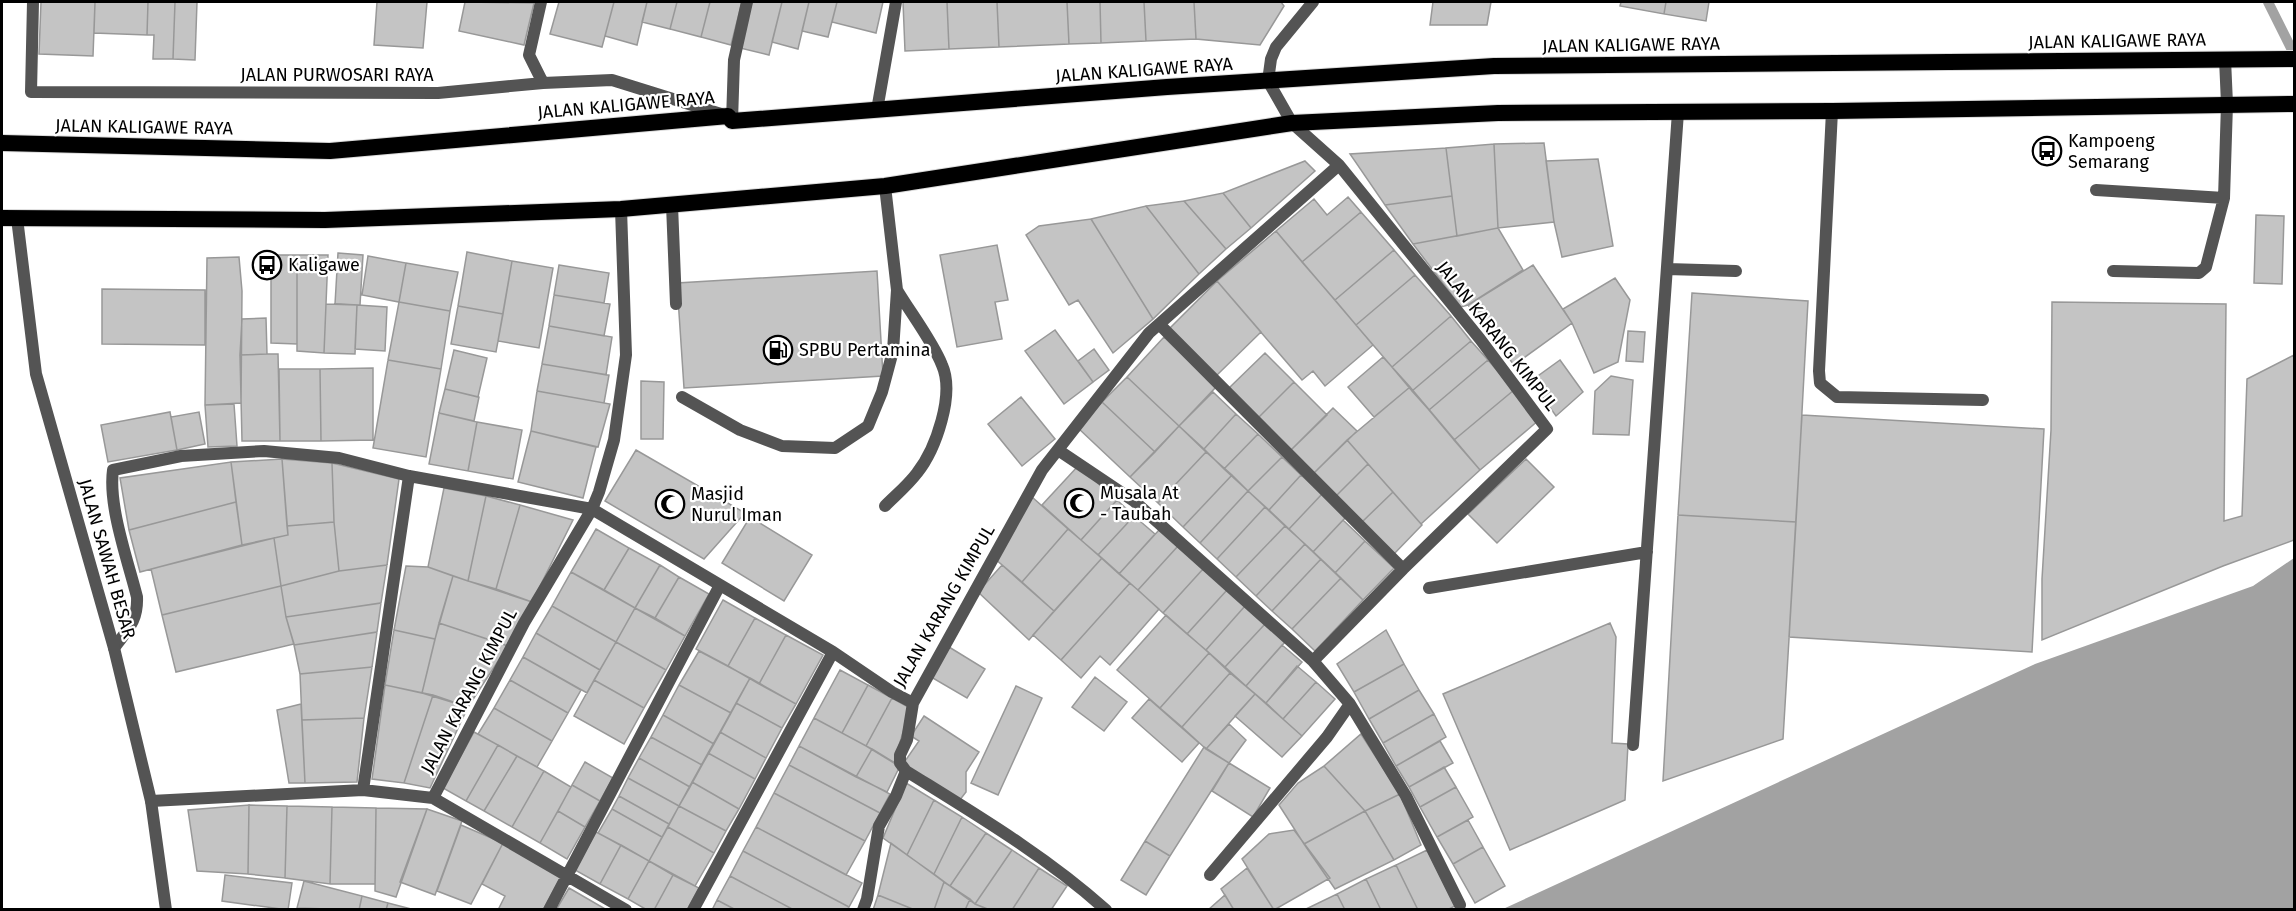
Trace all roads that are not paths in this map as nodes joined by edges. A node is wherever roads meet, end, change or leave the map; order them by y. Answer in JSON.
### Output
{"nodes":[{"id":1,"x":33,"y":2,"type":"edge"},
{"id":2,"x":541,"y":2,"type":"edge"},
{"id":3,"x":747,"y":2,"type":"edge"},
{"id":4,"x":896,"y":2,"type":"edge"},
{"id":5,"x":1313,"y":2,"type":"edge"},
{"id":6,"x":2225,"y":59,"type":"junction"},
{"id":7,"x":2295,"y":59,"type":"edge"},
{"id":8,"x":1268,"y":81,"type":"junction"},
{"id":9,"x":543,"y":83,"type":"junction"},
{"id":10,"x":2227,"y":104,"type":"junction"},
{"id":11,"x":2292,"y":104,"type":"edge"},
{"id":12,"x":877,"y":110,"type":"junction"},
{"id":13,"x":1832,"y":111,"type":"junction"},
{"id":14,"x":1678,"y":112,"type":"junction"},
{"id":15,"x":730,"y":119,"type":"junction"},
{"id":16,"x":1292,"y":123,"type":"junction"},
{"id":17,"x":2,"y":143,"type":"edge"},
{"id":18,"x":1339,"y":165,"type":"junction"},
{"id":19,"x":885,"y":186,"type":"junction"},
{"id":20,"x":2096,"y":190,"type":"dead end"},
{"id":21,"x":2224,"y":198,"type":"junction"},
{"id":22,"x":672,"y":205,"type":"junction"},
{"id":23,"x":621,"y":209,"type":"junction"},
{"id":24,"x":9,"y":218,"type":"edge"},
{"id":25,"x":1667,"y":269,"type":"junction"},
{"id":26,"x":1736,"y":271,"type":"dead end"},
{"id":27,"x":2113,"y":271,"type":"dead end"},
{"id":28,"x":897,"y":290,"type":"junction"},
{"id":29,"x":676,"y":304,"type":"dead end"},
{"id":30,"x":1159,"y":324,"type":"junction"},
{"id":31,"x":682,"y":397,"type":"dead end"},
{"id":32,"x":1983,"y":400,"type":"dead end"},
{"id":33,"x":1058,"y":450,"type":"junction"},
{"id":34,"x":409,"y":476,"type":"junction"},
{"id":35,"x":885,"y":506,"type":"dead end"},
{"id":36,"x":592,"y":509,"type":"junction"},
{"id":37,"x":1647,"y":552,"type":"junction"},
{"id":38,"x":1403,"y":569,"type":"junction"},
{"id":39,"x":720,"y":585,"type":"junction"},
{"id":40,"x":1429,"y":588,"type":"dead end"},
{"id":41,"x":114,"y":648,"type":"junction"},
{"id":42,"x":833,"y":652,"type":"junction"},
{"id":43,"x":1313,"y":661,"type":"junction"},
{"id":44,"x":913,"y":703,"type":"junction"},
{"id":45,"x":1350,"y":704,"type":"junction"},
{"id":46,"x":1634,"y":745,"type":"dead end"},
{"id":47,"x":906,"y":771,"type":"junction"},
{"id":48,"x":363,"y":790,"type":"junction"},
{"id":49,"x":433,"y":798,"type":"junction"},
{"id":50,"x":151,"y":801,"type":"junction"},
{"id":51,"x":1210,"y":875,"type":"dead end"},
{"id":52,"x":568,"y":876,"type":"junction"},
{"id":53,"x":1460,"y":905,"type":"dead end"},
{"id":54,"x":166,"y":909,"type":"edge"},
{"id":55,"x":549,"y":909,"type":"edge"},
{"id":56,"x":626,"y":909,"type":"edge"},
{"id":57,"x":693,"y":909,"type":"edge"},
{"id":58,"x":863,"y":909,"type":"edge"},
{"id":59,"x":1106,"y":909,"type":"edge"}],
"edges":[{"from":1,"to":9,"type":"street","name":"JALAN PURWOSARI RAYA"},
{"from":2,"to":9,"type":"street"},
{"from":3,"to":15,"type":"street"},
{"from":4,"to":12,"type":"street"},
{"from":5,"to":8,"type":"street"},
{"from":6,"to":7,"type":"highway","name":"JALAN KALIGAWE RAYA"},
{"from":6,"to":8,"type":"highway","name":"JALAN KALIGAWE RAYA"},
{"from":6,"to":10,"type":"street"},
{"from":8,"to":12,"type":"highway","name":"JALAN KALIGAWE RAYA"},
{"from":8,"to":16,"type":"street","name":"JALAN KARANG KIMPUL"},
{"from":9,"to":15,"type":"street","name":"JALAN PURWOSARI RAYA"},
{"from":10,"to":11,"type":"highway"},
{"from":10,"to":13,"type":"highway"},
{"from":10,"to":21,"type":"street"},
{"from":12,"to":15,"type":"highway","name":"JALAN KALIGAWE RAYA"},
{"from":13,"to":14,"type":"highway"},
{"from":13,"to":32,"type":"street"},
{"from":14,"to":16,"type":"highway"},
{"from":14,"to":25,"type":"street"},
{"from":15,"to":17,"type":"highway","name":"JALAN KALIGAWE RAYA"},
{"from":16,"to":18,"type":"street","name":"JALAN KARANG KIMPUL"},
{"from":16,"to":19,"type":"highway"},
{"from":18,"to":30,"type":"street","name":"JALAN KARANG KIMPUL"},
{"from":18,"to":38,"type":"street","name":"JALAN KARANG KIMPUL"},
{"from":19,"to":22,"type":"highway"},
{"from":19,"to":28,"type":"street"},
{"from":20,"to":21,"type":"street"},
{"from":21,"to":27,"type":"street"},
{"from":22,"to":23,"type":"highway"},
{"from":22,"to":29,"type":"street"},
{"from":23,"to":24,"type":"highway"},
{"from":23,"to":36,"type":"street","name":"JALAN KARANG KIMPUL"},
{"from":24,"to":41,"type":"street","name":"JALAN SAWAH BESAR"},
{"from":25,"to":26,"type":"street"},
{"from":25,"to":37,"type":"street"},
{"from":28,"to":31,"type":"street"},
{"from":28,"to":35,"type":"street"},
{"from":30,"to":33,"type":"street","name":"JALAN KARANG KIMPUL"},
{"from":30,"to":38,"type":"street"},
{"from":33,"to":43,"type":"street"},
{"from":33,"to":44,"type":"street","name":"JALAN KARANG KIMPUL"},
{"from":34,"to":36,"type":"street","name":"JALAN KARANG KIMPUL"},
{"from":34,"to":41,"type":"street","name":"JALAN KARANG KIMPUL"},
{"from":34,"to":48,"type":"street"},
{"from":36,"to":39,"type":"street","name":"JALAN KARANG KIMPUL"},
{"from":36,"to":49,"type":"street","name":"JALAN KARANG KIMPUL"},
{"from":37,"to":40,"type":"street"},
{"from":37,"to":46,"type":"street"},
{"from":38,"to":43,"type":"street","name":"JALAN KARANG KIMPUL"},
{"from":39,"to":42,"type":"street","name":"JALAN KARANG KIMPUL"},
{"from":39,"to":52,"type":"street"},
{"from":41,"to":50,"type":"street","name":"JALAN SAWAH BESAR"},
{"from":42,"to":44,"type":"street","name":"JALAN KARANG KIMPUL"},
{"from":42,"to":57,"type":"street"},
{"from":43,"to":45,"type":"street"},
{"from":44,"to":47,"type":"street"},
{"from":45,"to":51,"type":"street"},
{"from":45,"to":53,"type":"street"},
{"from":47,"to":58,"type":"street"},
{"from":47,"to":59,"type":"street"},
{"from":48,"to":49,"type":"street","name":"JALAN KARANG KIMPUL"},
{"from":48,"to":50,"type":"street","name":"JALAN KARANG KIMPUL"},
{"from":49,"to":52,"type":"street","name":"JALAN KARANG KIMPUL"},
{"from":50,"to":54,"type":"street","name":"JALAN SAWAH BESAR"},
{"from":52,"to":55,"type":"street"},
{"from":52,"to":56,"type":"street","name":"JALAN KARANG KIMPUL"}]}
